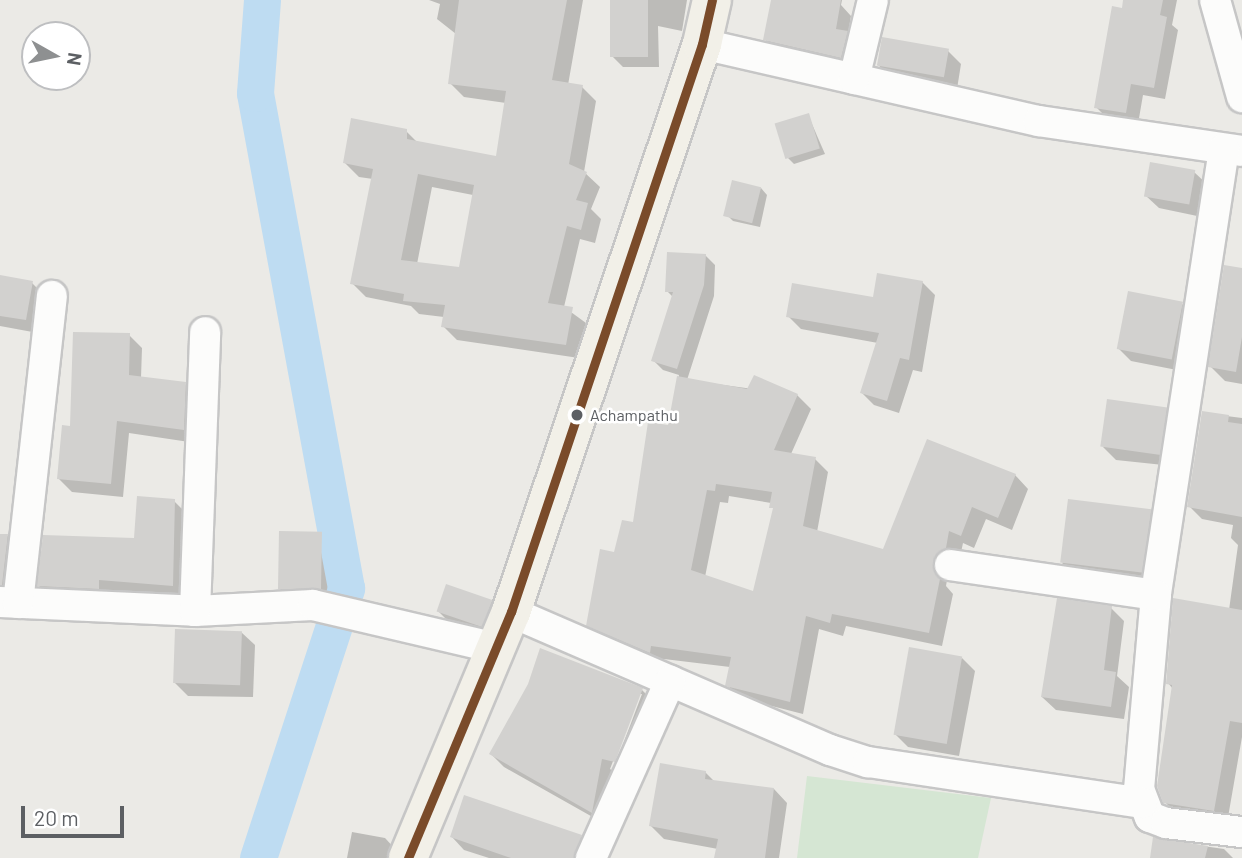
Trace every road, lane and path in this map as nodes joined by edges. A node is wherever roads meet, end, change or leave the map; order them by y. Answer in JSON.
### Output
{"nodes":[{"id":1,"x":712,"y":0,"type":"edge"},
{"id":2,"x":873,"y":0,"type":"edge"},
{"id":3,"x":1215,"y":0,"type":"edge"},
{"id":4,"x":702,"y":44,"type":"junction"},
{"id":5,"x":854,"y":79,"type":"junction"},
{"id":6,"x":1242,"y":97,"type":"edge"},
{"id":7,"x":1233,"y":150,"type":"edge"},
{"id":8,"x":52,"y":296,"type":"dead end"},
{"id":9,"x":205,"y":332,"type":"dead end"},
{"id":10,"x":950,"y":565,"type":"dead end"},
{"id":11,"x":1156,"y":595,"type":"junction"},
{"id":12,"x":9,"y":603,"type":"edge"},
{"id":13,"x":195,"y":611,"type":"junction"},
{"id":14,"x":511,"y":612,"type":"junction"},
{"id":15,"x":496,"y":648,"type":"junction"},
{"id":16,"x":670,"y":681,"type":"junction"},
{"id":17,"x":1142,"y":803,"type":"junction"},
{"id":18,"x":1242,"y":832,"type":"edge"},
{"id":19,"x":408,"y":858,"type":"edge"},
{"id":20,"x":592,"y":858,"type":"edge"}],
"edges":[{"from":1,"to":4,"type":"main road"},
{"from":2,"to":5,"type":"street"},
{"from":3,"to":6,"type":"street"},
{"from":4,"to":5,"type":"street"},
{"from":4,"to":14,"type":"main road"},
{"from":5,"to":7,"type":"street"},
{"from":7,"to":11,"type":"street"},
{"from":8,"to":12,"type":"street"},
{"from":9,"to":13,"type":"street"},
{"from":10,"to":11,"type":"street"},
{"from":11,"to":17,"type":"street"},
{"from":12,"to":13,"type":"street"},
{"from":13,"to":15,"type":"street"},
{"from":14,"to":15,"type":"main road"},
{"from":14,"to":16,"type":"street"},
{"from":15,"to":19,"type":"main road"},
{"from":16,"to":17,"type":"street"},
{"from":16,"to":20,"type":"street"},
{"from":17,"to":18,"type":"street"}]}
